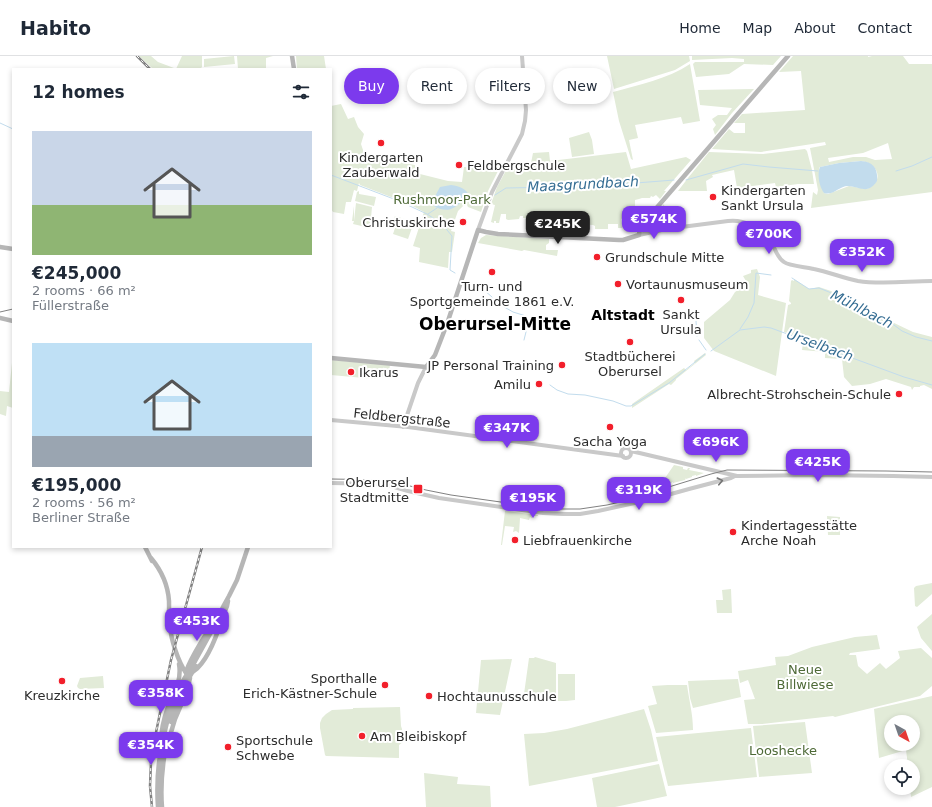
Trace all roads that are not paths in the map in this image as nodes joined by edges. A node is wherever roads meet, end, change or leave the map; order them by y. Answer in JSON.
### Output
{"nodes":[{"id":1,"x":292,"y":56,"type":"edge"},
{"id":2,"x":522,"y":56,"type":"edge"},
{"id":3,"x":788,"y":56,"type":"edge"},
{"id":4,"x":294,"y":68,"type":"edge"},
{"id":5,"x":478,"y":230,"type":"junction"},
{"id":6,"x":639,"y":236,"type":"junction"},
{"id":7,"x":0,"y":247,"type":"edge"},
{"id":8,"x":12,"y":249,"type":"edge"},
{"id":9,"x":932,"y":281,"type":"edge"},
{"id":10,"x":0,"y":318,"type":"edge"},
{"id":11,"x":12,"y":321,"type":"edge"},
{"id":12,"x":332,"y":358,"type":"edge"},
{"id":13,"x":426,"y":367,"type":"junction"},
{"id":14,"x":332,"y":420,"type":"edge"},
{"id":15,"x":403,"y":427,"type":"junction"},
{"id":16,"x":631,"y":453,"type":"junction"},
{"id":17,"x":622,"y":454,"type":"junction"},
{"id":18,"x":735,"y":476,"type":"junction"},
{"id":19,"x":932,"y":477,"type":"edge"},
{"id":20,"x":332,"y":483,"type":"edge"},
{"id":21,"x":146,"y":548,"type":"edge"},
{"id":22,"x":248,"y":548,"type":"edge"},
{"id":23,"x":229,"y":598,"type":"junction"},
{"id":24,"x":222,"y":619,"type":"junction"},
{"id":25,"x":178,"y":655,"type":"junction"},
{"id":26,"x":182,"y":661,"type":"junction"},
{"id":27,"x":194,"y":663,"type":"junction"},
{"id":28,"x":187,"y":672,"type":"junction"},
{"id":29,"x":180,"y":678,"type":"junction"},
{"id":30,"x":163,"y":752,"type":"junction"},
{"id":31,"x":158,"y":807,"type":"edge"},
{"id":32,"x":162,"y":807,"type":"edge"}],
"edges":[{"from":1,"to":4,"type":"main road"},
{"from":2,"to":5,"type":"street"},
{"from":3,"to":6,"type":"main road"},
{"from":5,"to":6,"type":"main road"},
{"from":5,"to":13,"type":"main road"},
{"from":6,"to":9,"type":"street"},
{"from":7,"to":8,"type":"main road"},
{"from":10,"to":11,"type":"main road"},
{"from":12,"to":13,"type":"main road"},
{"from":13,"to":15,"type":"street"},
{"from":14,"to":15,"type":"street","name":"Feldbergstraße"},
{"from":15,"to":17,"type":"street","name":"Feldbergstraße"},
{"from":16,"to":17,"type":"street"},
{"from":16,"to":17,"type":"street"},
{"from":16,"to":18,"type":"street"},
{"from":18,"to":19,"type":"street"},
{"from":20,"to":18,"type":"street","one_way":true},
{"from":21,"to":25,"type":"main road"},
{"from":22,"to":23,"type":"main road"},
{"from":23,"to":24,"type":"main road"},
{"from":23,"to":27,"type":"main road"},
{"from":24,"to":27,"type":"main road"},
{"from":24,"to":28,"type":"main road"},
{"from":25,"to":26,"type":"main road"},
{"from":25,"to":28,"type":"main road"},
{"from":25,"to":29,"type":"main road"},
{"from":26,"to":27,"type":"main road"},
{"from":26,"to":28,"type":"main road"},
{"from":27,"to":28,"type":"main road"},
{"from":27,"to":30,"type":"main road","bridge":true},
{"from":28,"to":29,"type":"main road"},
{"from":28,"to":30,"type":"main road"},
{"from":29,"to":30,"type":"main road"},
{"from":30,"to":31,"type":"main road"},
{"from":30,"to":32,"type":"main road"}]}
